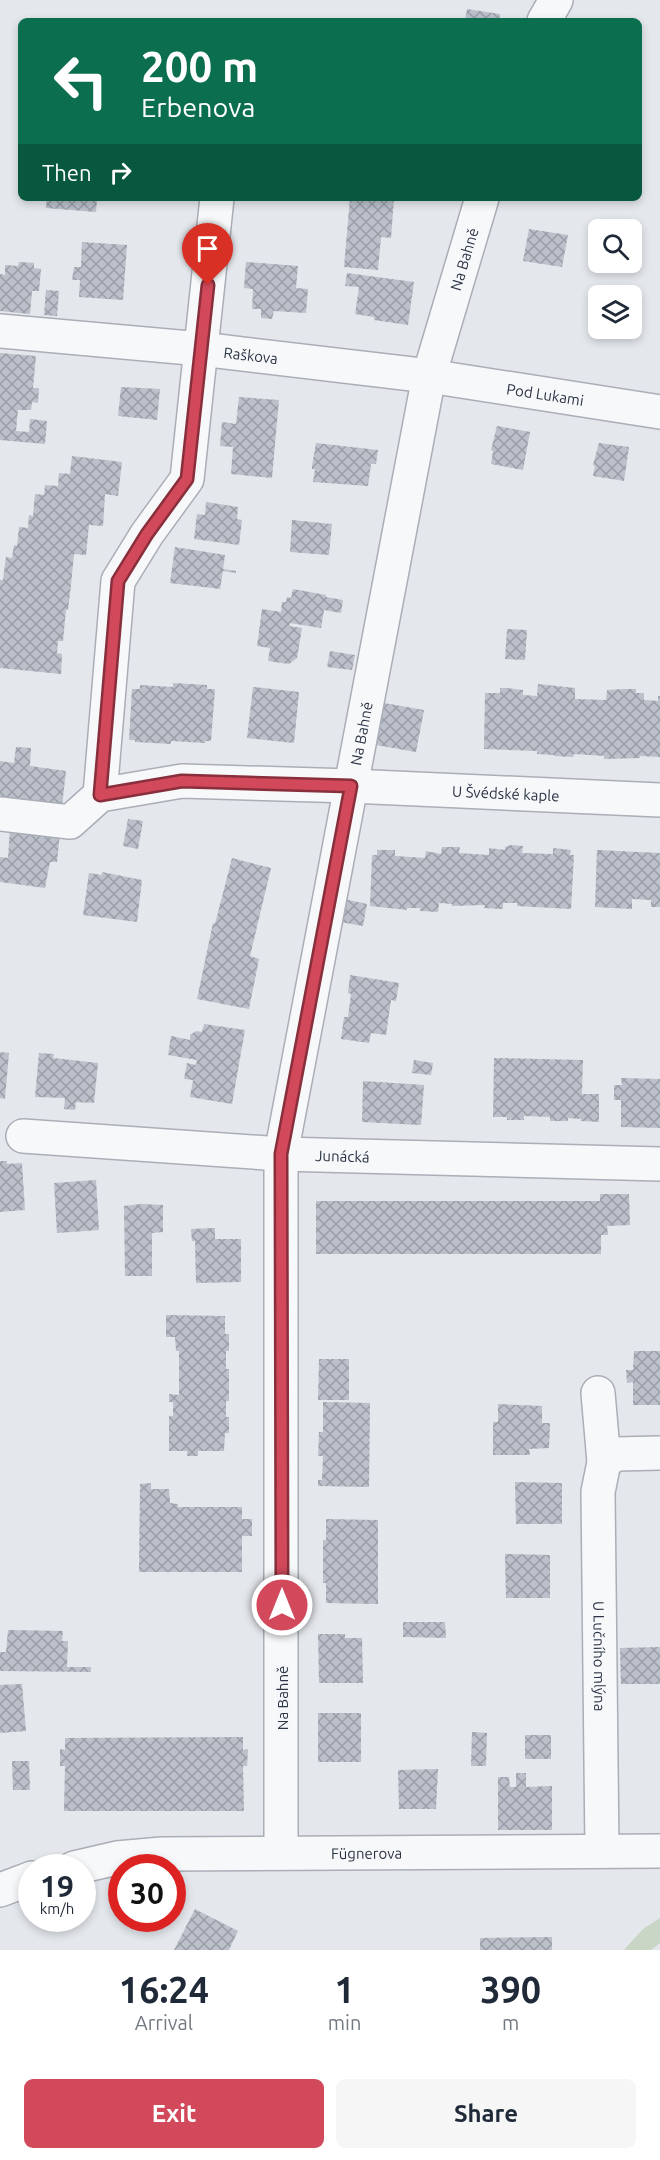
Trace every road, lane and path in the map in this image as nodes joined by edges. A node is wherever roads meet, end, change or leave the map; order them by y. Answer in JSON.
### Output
{"nodes":[{"id":1,"x":556,"y":0,"type":"edge"},
{"id":2,"x":546,"y":18,"type":"edge"},
{"id":3,"x":217,"y":201,"type":"edge"},
{"id":4,"x":481,"y":201,"type":"edge"},
{"id":5,"x":0,"y":331,"type":"edge"},
{"id":6,"x":201,"y":350,"type":"junction"},
{"id":7,"x":429,"y":376,"type":"junction"},
{"id":8,"x":660,"y":412,"type":"edge"},
{"id":9,"x":351,"y":786,"type":"junction"},
{"id":10,"x":100,"y":795,"type":"junction"},
{"id":11,"x":660,"y":800,"type":"edge"},
{"id":12,"x":0,"y":814,"type":"edge"},
{"id":13,"x":23,"y":1136,"type":"dead end"},
{"id":14,"x":281,"y":1154,"type":"junction"},
{"id":15,"x":660,"y":1164,"type":"edge"},
{"id":16,"x":598,"y":1393,"type":"dead end"},
{"id":17,"x":660,"y":1454,"type":"edge"},
{"id":18,"x":604,"y":1462,"type":"junction"},
{"id":19,"x":602,"y":1851,"type":"junction"},
{"id":20,"x":660,"y":1851,"type":"edge"},
{"id":21,"x":281,"y":1852,"type":"junction"},
{"id":22,"x":96,"y":1863,"type":"edge"},
{"id":23,"x":18,"y":1883,"type":"edge"},
{"id":24,"x":0,"y":1890,"type":"edge"}],
"edges":[{"from":1,"to":2,"type":"street"},
{"from":3,"to":6,"type":"street"},
{"from":4,"to":7,"type":"street","name":"Na Bahně"},
{"from":5,"to":6,"type":"street","name":"Raškova"},
{"from":6,"to":7,"type":"street","name":"Raškova"},
{"from":6,"to":10,"type":"street"},
{"from":7,"to":8,"type":"street","name":"Pod Lukami"},
{"from":7,"to":9,"type":"street","name":"Na Bahně"},
{"from":9,"to":10,"type":"street","name":"U Švédské kaple"},
{"from":9,"to":11,"type":"street","name":"U Švédské kaple"},
{"from":9,"to":14,"type":"street","name":"Na Bahně"},
{"from":10,"to":12,"type":"street"},
{"from":13,"to":14,"type":"street","name":"Junácká"},
{"from":14,"to":15,"type":"street","name":"Junácká"},
{"from":14,"to":21,"type":"street","name":"Na Bahně"},
{"from":16,"to":18,"type":"street","name":"U Lučního mlýna"},
{"from":17,"to":18,"type":"street"},
{"from":18,"to":19,"type":"street","name":"U Lučního mlýna"},
{"from":19,"to":20,"type":"street","name":"Fügnerova"},
{"from":19,"to":21,"type":"street","name":"Fügnerova"},
{"from":21,"to":22,"type":"street","name":"Fügnerova"},
{"from":23,"to":24,"type":"street"}]}
